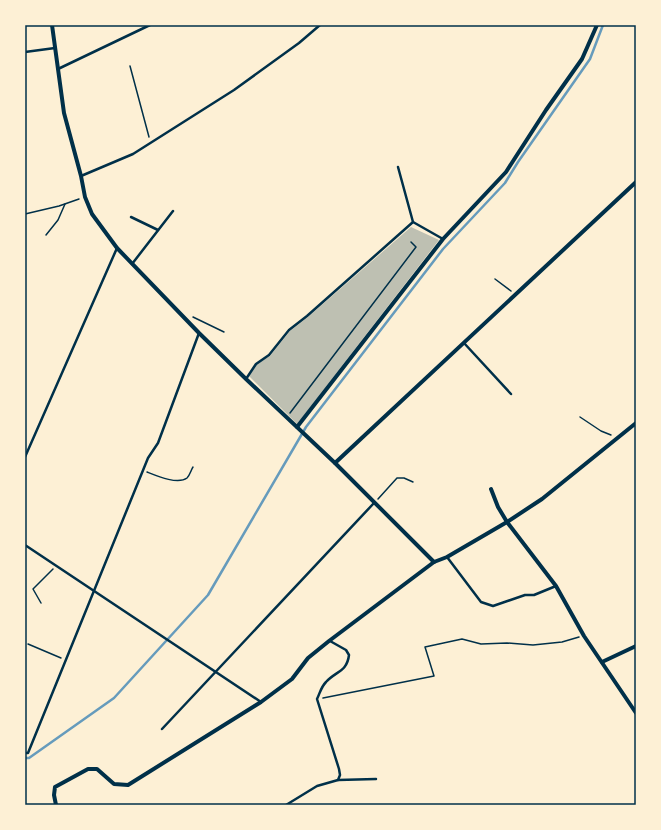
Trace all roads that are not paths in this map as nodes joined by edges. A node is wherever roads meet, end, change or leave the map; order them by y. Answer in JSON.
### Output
{"nodes":[{"id":1,"x":52,"y":25,"type":"edge"},
{"id":2,"x":150,"y":25,"type":"edge"},
{"id":3,"x":320,"y":25,"type":"edge"},
{"id":4,"x":597,"y":25,"type":"edge"},
{"id":5,"x":55,"y":48,"type":"junction"},
{"id":6,"x":25,"y":52,"type":"edge"},
{"id":7,"x":58,"y":69,"type":"junction"},
{"id":8,"x":398,"y":167,"type":"dead end"},
{"id":9,"x":82,"y":176,"type":"junction"},
{"id":10,"x":636,"y":182,"type":"edge"},
{"id":11,"x":173,"y":211,"type":"dead end"},
{"id":12,"x":130,"y":217,"type":"dead end"},
{"id":13,"x":413,"y":222,"type":"junction"},
{"id":14,"x":158,"y":230,"type":"junction"},
{"id":15,"x":443,"y":239,"type":"junction"},
{"id":16,"x":117,"y":248,"type":"junction"},
{"id":17,"x":132,"y":264,"type":"junction"},
{"id":18,"x":199,"y":333,"type":"junction"},
{"id":19,"x":464,"y":343,"type":"junction"},
{"id":20,"x":246,"y":379,"type":"junction"},
{"id":21,"x":511,"y":394,"type":"dead end"},
{"id":22,"x":636,"y":423,"type":"edge"},
{"id":23,"x":299,"y":429,"type":"junction"},
{"id":24,"x":25,"y":457,"type":"edge"},
{"id":25,"x":335,"y":463,"type":"junction"},
{"id":26,"x":492,"y":489,"type":"dead end"},
{"id":27,"x":374,"y":503,"type":"junction"},
{"id":28,"x":507,"y":522,"type":"junction"},
{"id":29,"x":25,"y":545,"type":"edge"},
{"id":30,"x":447,"y":556,"type":"junction"},
{"id":31,"x":434,"y":562,"type":"junction"},
{"id":32,"x":556,"y":586,"type":"junction"},
{"id":33,"x":94,"y":590,"type":"junction"},
{"id":34,"x":329,"y":641,"type":"junction"},
{"id":35,"x":636,"y":646,"type":"edge"},
{"id":36,"x":602,"y":662,"type":"junction"},
{"id":37,"x":216,"y":672,"type":"junction"},
{"id":38,"x":261,"y":702,"type":"junction"},
{"id":39,"x":636,"y":713,"type":"edge"},
{"id":40,"x":162,"y":729,"type":"dead end"},
{"id":41,"x":25,"y":753,"type":"edge"},
{"id":42,"x":376,"y":779,"type":"dead end"},
{"id":43,"x":338,"y":780,"type":"junction"},
{"id":44,"x":56,"y":805,"type":"edge"},
{"id":45,"x":286,"y":805,"type":"edge"}],
"edges":[{"from":1,"to":5,"type":"street"},
{"from":2,"to":7,"type":"lane"},
{"from":3,"to":9,"type":"lane"},
{"from":4,"to":15,"type":"street"},
{"from":5,"to":6,"type":"lane"},
{"from":5,"to":7,"type":"street"},
{"from":7,"to":9,"type":"street"},
{"from":8,"to":13,"type":"lane"},
{"from":9,"to":16,"type":"street"},
{"from":10,"to":19,"type":"street"},
{"from":11,"to":14,"type":"lane"},
{"from":12,"to":14,"type":"lane"},
{"from":13,"to":15,"type":"lane"},
{"from":13,"to":20,"type":"lane"},
{"from":14,"to":17,"type":"lane"},
{"from":15,"to":23,"type":"street"},
{"from":16,"to":17,"type":"street"},
{"from":16,"to":24,"type":"lane"},
{"from":17,"to":18,"type":"street"},
{"from":18,"to":20,"type":"street"},
{"from":18,"to":33,"type":"lane"},
{"from":19,"to":21,"type":"lane"},
{"from":19,"to":25,"type":"street"},
{"from":20,"to":23,"type":"street"},
{"from":22,"to":28,"type":"street"},
{"from":23,"to":25,"type":"street"},
{"from":25,"to":27,"type":"street"},
{"from":26,"to":28,"type":"street"},
{"from":27,"to":31,"type":"street"},
{"from":27,"to":37,"type":"lane"},
{"from":28,"to":30,"type":"street"},
{"from":28,"to":32,"type":"street"},
{"from":29,"to":33,"type":"lane"},
{"from":30,"to":31,"type":"street"},
{"from":30,"to":32,"type":"lane"},
{"from":31,"to":34,"type":"street"},
{"from":32,"to":36,"type":"street"},
{"from":33,"to":37,"type":"lane"},
{"from":33,"to":41,"type":"lane"},
{"from":34,"to":38,"type":"street"},
{"from":34,"to":43,"type":"lane"},
{"from":35,"to":36,"type":"street"},
{"from":36,"to":39,"type":"street"},
{"from":37,"to":38,"type":"lane"},
{"from":37,"to":40,"type":"lane"},
{"from":38,"to":44,"type":"street"},
{"from":42,"to":43,"type":"lane"},
{"from":43,"to":45,"type":"lane"}]}
